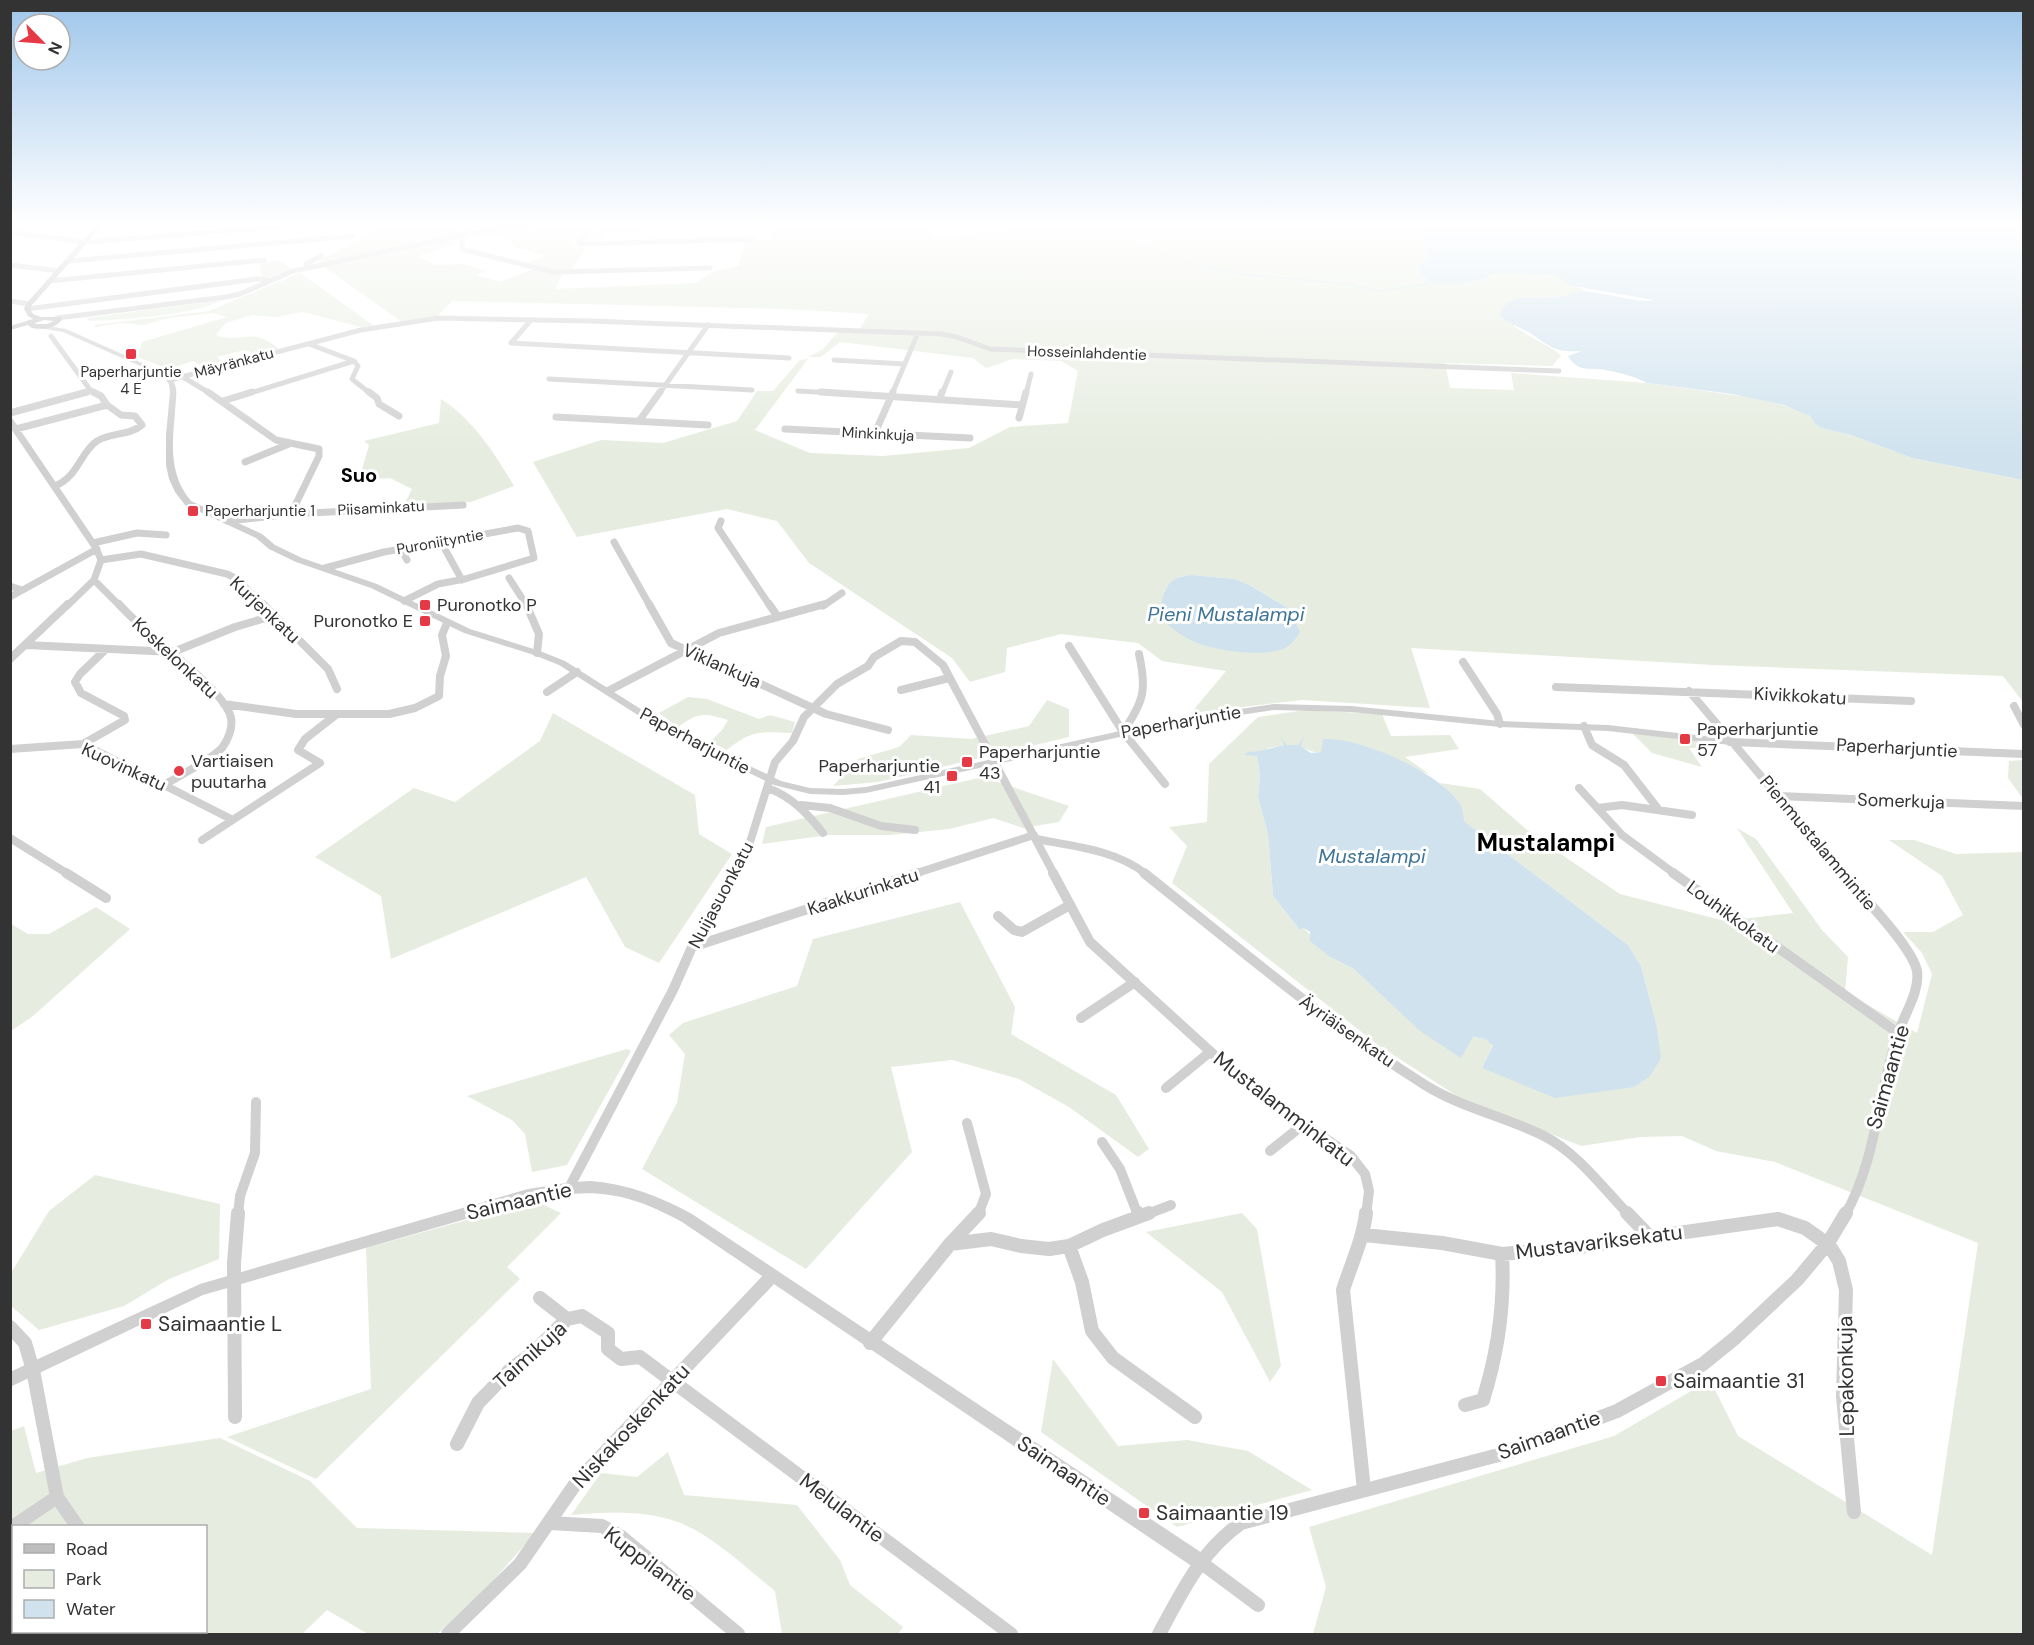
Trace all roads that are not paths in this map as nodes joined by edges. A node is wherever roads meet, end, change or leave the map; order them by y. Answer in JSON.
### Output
{"nodes":[{"id":1,"x":13,"y":302,"type":"edge"},
{"id":2,"x":32,"y":302,"type":"edge"},
{"id":3,"x":64,"y":302,"type":"edge"},
{"id":4,"x":184,"y":302,"type":"edge"},
{"id":5,"x":28,"y":306,"type":"junction"},
{"id":6,"x":438,"y":318,"type":"joint"},
{"id":7,"x":531,"y":320,"type":"junction"},
{"id":8,"x":38,"y":323,"type":"junction"},
{"id":9,"x":60,"y":323,"type":"junction"},
{"id":10,"x":708,"y":325,"type":"junction"},
{"id":11,"x":10,"y":329,"type":"edge"},
{"id":12,"x":918,"y":333,"type":"junction"},
{"id":13,"x":51,"y":336,"type":"dead end"},
{"id":14,"x":309,"y":344,"type":"junction"},
{"id":15,"x":688,"y":352,"type":"junction"},
{"id":16,"x":789,"y":357,"type":"dead end"},
{"id":17,"x":834,"y":360,"type":"dead end"},
{"id":18,"x":354,"y":361,"type":"junction"},
{"id":19,"x":905,"y":364,"type":"junction"},
{"id":20,"x":1559,"y":371,"type":"dead end"},
{"id":21,"x":951,"y":372,"type":"dead end"},
{"id":22,"x":1031,"y":374,"type":"dead end"},
{"id":23,"x":183,"y":377,"type":"junction"},
{"id":24,"x":549,"y":379,"type":"dead end"},
{"id":25,"x":170,"y":380,"type":"junction"},
{"id":26,"x":664,"y":385,"type":"junction"},
{"id":27,"x":752,"y":390,"type":"dead end"},
{"id":28,"x":91,"y":391,"type":"junction"},
{"id":29,"x":798,"y":392,"type":"dead end"},
{"id":30,"x":892,"y":396,"type":"junction"},
{"id":31,"x":940,"y":398,"type":"junction"},
{"id":32,"x":223,"y":401,"type":"junction"},
{"id":33,"x":107,"y":405,"type":"junction"},
{"id":34,"x":1022,"y":405,"type":"junction"},
{"id":35,"x":10,"y":413,"type":"edge"},
{"id":36,"x":399,"y":416,"type":"dead end"},
{"id":37,"x":556,"y":417,"type":"dead end"},
{"id":38,"x":1019,"y":418,"type":"dead end"},
{"id":39,"x":10,"y":421,"type":"edge"},
{"id":40,"x":639,"y":421,"type":"junction"},
{"id":41,"x":708,"y":425,"type":"dead end"},
{"id":42,"x":16,"y":429,"type":"junction"},
{"id":43,"x":785,"y":429,"type":"dead end"},
{"id":44,"x":875,"y":433,"type":"junction"},
{"id":45,"x":970,"y":438,"type":"dead end"},
{"id":46,"x":289,"y":444,"type":"junction"},
{"id":47,"x":245,"y":462,"type":"dead end"},
{"id":48,"x":55,"y":486,"type":"junction"},
{"id":49,"x":463,"y":504,"type":"dead end"},
{"id":50,"x":291,"y":513,"type":"junction"},
{"id":51,"x":228,"y":521,"type":"junction"},
{"id":52,"x":721,"y":521,"type":"dead end"},
{"id":53,"x":166,"y":536,"type":"dead end"},
{"id":54,"x":441,"y":542,"type":"junction"},
{"id":55,"x":614,"y":542,"type":"dead end"},
{"id":56,"x":401,"y":549,"type":"junction"},
{"id":57,"x":97,"y":552,"type":"junction"},
{"id":58,"x":407,"y":560,"type":"dead end"},
{"id":59,"x":325,"y":568,"type":"junction"},
{"id":60,"x":509,"y":578,"type":"dead end"},
{"id":61,"x":94,"y":580,"type":"junction"},
{"id":62,"x":462,"y":580,"type":"junction"},
{"id":63,"x":10,"y":586,"type":"edge"},
{"id":64,"x":22,"y":590,"type":"junction"},
{"id":65,"x":842,"y":593,"type":"dead end"},
{"id":66,"x":10,"y":597,"type":"edge"},
{"id":67,"x":404,"y":601,"type":"junction"},
{"id":68,"x":276,"y":615,"type":"junction"},
{"id":69,"x":778,"y":617,"type":"junction"},
{"id":70,"x":447,"y":623,"type":"junction"},
{"id":71,"x":905,"y":640,"type":"joint"},
{"id":72,"x":671,"y":643,"type":"junction"},
{"id":73,"x":26,"y":645,"type":"junction"},
{"id":74,"x":1069,"y":646,"type":"dead end"},
{"id":75,"x":686,"y":649,"type":"junction"},
{"id":76,"x":105,"y":650,"type":"junction"},
{"id":77,"x":173,"y":652,"type":"junction"},
{"id":78,"x":537,"y":653,"type":"junction"},
{"id":79,"x":1139,"y":654,"type":"dead end"},
{"id":80,"x":10,"y":659,"type":"edge"},
{"id":81,"x":660,"y":662,"type":"junction"},
{"id":82,"x":1463,"y":662,"type":"dead end"},
{"id":83,"x":577,"y":672,"type":"junction"},
{"id":84,"x":949,"y":678,"type":"junction"},
{"id":85,"x":1557,"y":687,"type":"dead end"},
{"id":86,"x":338,"y":689,"type":"dead end"},
{"id":87,"x":901,"y":690,"type":"dead end"},
{"id":88,"x":608,"y":691,"type":"junction"},
{"id":89,"x":1689,"y":691,"type":"junction"},
{"id":90,"x":547,"y":692,"type":"dead end"},
{"id":91,"x":1911,"y":701,"type":"dead end"},
{"id":92,"x":224,"y":704,"type":"junction"},
{"id":93,"x":813,"y":706,"type":"junction"},
{"id":94,"x":2014,"y":706,"type":"dead end"},
{"id":95,"x":337,"y":714,"type":"junction"},
{"id":96,"x":1500,"y":724,"type":"junction"},
{"id":97,"x":2024,"y":725,"type":"edge"},
{"id":98,"x":1584,"y":726,"type":"junction"},
{"id":99,"x":888,"y":730,"type":"dead end"},
{"id":100,"x":1123,"y":732,"type":"junction"},
{"id":101,"x":1730,"y":742,"type":"junction"},
{"id":102,"x":83,"y":744,"type":"junction"},
{"id":103,"x":10,"y":749,"type":"edge"},
{"id":104,"x":2024,"y":753,"type":"edge"},
{"id":105,"x":993,"y":761,"type":"junction"},
{"id":106,"x":770,"y":784,"type":"junction"},
{"id":107,"x":1165,"y":784,"type":"dead end"},
{"id":108,"x":164,"y":785,"type":"junction"},
{"id":109,"x":1579,"y":788,"type":"dead end"},
{"id":110,"x":1779,"y":796,"type":"junction"},
{"id":111,"x":801,"y":805,"type":"junction"},
{"id":112,"x":2024,"y":806,"type":"edge"},
{"id":113,"x":1598,"y":808,"type":"junction"},
{"id":114,"x":1659,"y":810,"type":"junction"},
{"id":115,"x":1692,"y":815,"type":"dead end"},
{"id":116,"x":231,"y":819,"type":"junction"},
{"id":117,"x":915,"y":830,"type":"dead end"},
{"id":118,"x":823,"y":833,"type":"dead end"},
{"id":119,"x":1035,"y":837,"type":"junction"},
{"id":120,"x":10,"y":838,"type":"edge"},
{"id":121,"x":202,"y":840,"type":"dead end"},
{"id":122,"x":106,"y":898,"type":"dead end"},
{"id":123,"x":1070,"y":904,"type":"junction"},
{"id":124,"x":998,"y":916,"type":"dead end"},
{"id":125,"x":692,"y":947,"type":"junction"},
{"id":126,"x":1917,"y":972,"type":"joint"},
{"id":127,"x":1135,"y":982,"type":"junction"},
{"id":128,"x":1081,"y":1017,"type":"dead end"},
{"id":129,"x":1898,"y":1033,"type":"junction"},
{"id":130,"x":1210,"y":1052,"type":"junction"},
{"id":131,"x":1166,"y":1088,"type":"dead end"},
{"id":132,"x":256,"y":1102,"type":"dead end"},
{"id":133,"x":967,"y":1123,"type":"dead end"},
{"id":134,"x":1304,"y":1124,"type":"junction"},
{"id":135,"x":1102,"y":1142,"type":"dead end"},
{"id":136,"x":1270,"y":1151,"type":"dead end"},
{"id":137,"x":570,"y":1186,"type":"junction"},
{"id":138,"x":1171,"y":1205,"type":"dead end"},
{"id":139,"x":1139,"y":1216,"type":"junction"},
{"id":140,"x":1364,"y":1235,"type":"junction"},
{"id":141,"x":1650,"y":1237,"type":"junction"},
{"id":142,"x":1828,"y":1243,"type":"junction"},
{"id":143,"x":950,"y":1244,"type":"junction"},
{"id":144,"x":1069,"y":1246,"type":"junction"},
{"id":145,"x":1502,"y":1254,"type":"junction"},
{"id":146,"x":771,"y":1276,"type":"junction"},
{"id":147,"x":235,"y":1279,"type":"junction"},
{"id":148,"x":540,"y":1299,"type":"dead end"},
{"id":149,"x":567,"y":1319,"type":"junction"},
{"id":150,"x":10,"y":1327,"type":"edge"},
{"id":151,"x":870,"y":1343,"type":"junction"},
{"id":152,"x":33,"y":1370,"type":"junction"},
{"id":153,"x":10,"y":1380,"type":"edge"},
{"id":154,"x":673,"y":1380,"type":"junction"},
{"id":155,"x":1465,"y":1405,"type":"dead end"},
{"id":156,"x":235,"y":1417,"type":"dead end"},
{"id":157,"x":1195,"y":1418,"type":"dead end"},
{"id":158,"x":457,"y":1444,"type":"dead end"},
{"id":159,"x":1364,"y":1490,"type":"junction"},
{"id":160,"x":57,"y":1497,"type":"junction"},
{"id":161,"x":1854,"y":1512,"type":"dead end"},
{"id":162,"x":550,"y":1523,"type":"junction"},
{"id":163,"x":16,"y":1525,"type":"edge"},
{"id":164,"x":76,"y":1525,"type":"edge"},
{"id":165,"x":1198,"y":1561,"type":"junction"},
{"id":166,"x":1258,"y":1605,"type":"dead end"},
{"id":167,"x":449,"y":1634,"type":"edge"},
{"id":168,"x":738,"y":1635,"type":"edge"},
{"id":169,"x":1011,"y":1635,"type":"edge"},
{"id":170,"x":1159,"y":1635,"type":"edge"}],
"edges":[{"from":1,"to":5,"type":"street"},
{"from":2,"to":5,"type":"main road"},
{"from":3,"to":5,"type":"street"},
{"from":4,"to":9,"type":"street"},
{"from":5,"to":8,"type":"main road"},
{"from":6,"to":7,"type":"street","name":"Hosseinlahdentie"},
{"from":6,"to":14,"type":"street","name":"Mäyränkatu"},
{"from":7,"to":10,"type":"street","name":"Hosseinlahdentie"},
{"from":7,"to":15,"type":"street"},
{"from":8,"to":9,"type":"main road"},
{"from":8,"to":11,"type":"main road"},
{"from":9,"to":25,"type":"street"},
{"from":10,"to":12,"type":"street","name":"Hosseinlahdentie"},
{"from":10,"to":15,"type":"street"},
{"from":12,"to":19,"type":"street"},
{"from":12,"to":20,"type":"street","name":"Hosseinlahdentie"},
{"from":13,"to":28,"type":"street"},
{"from":14,"to":18,"type":"street"},
{"from":14,"to":23,"type":"street","name":"Mäyränkatu"},
{"from":15,"to":16,"type":"street"},
{"from":15,"to":26,"type":"street"},
{"from":17,"to":19,"type":"street"},
{"from":18,"to":32,"type":"street"},
{"from":18,"to":36,"type":"street"},
{"from":19,"to":30,"type":"street"},
{"from":21,"to":31,"type":"street"},
{"from":22,"to":34,"type":"street"},
{"from":23,"to":25,"type":"street","name":"Mäyränkatu"},
{"from":23,"to":32,"type":"street"},
{"from":24,"to":26,"type":"street"},
{"from":25,"to":51,"type":"street","name":"Paperharjuntie"},
{"from":26,"to":27,"type":"street"},
{"from":26,"to":40,"type":"street"},
{"from":28,"to":33,"type":"street"},
{"from":28,"to":35,"type":"street"},
{"from":29,"to":30,"type":"street"},
{"from":30,"to":31,"type":"street"},
{"from":30,"to":44,"type":"street"},
{"from":31,"to":34,"type":"street"},
{"from":32,"to":46,"type":"street"},
{"from":33,"to":42,"type":"street"},
{"from":33,"to":48,"type":"street"},
{"from":34,"to":38,"type":"street"},
{"from":37,"to":40,"type":"street"},
{"from":39,"to":42,"type":"street"},
{"from":40,"to":41,"type":"street"},
{"from":42,"to":48,"type":"street"},
{"from":43,"to":44,"type":"street","name":"Minkinkuja"},
{"from":44,"to":45,"type":"street","name":"Minkinkuja"},
{"from":46,"to":47,"type":"street"},
{"from":46,"to":50,"type":"street"},
{"from":48,"to":57,"type":"street"},
{"from":49,"to":50,"type":"street","name":"Piisaminkatu"},
{"from":50,"to":51,"type":"street","name":"Piisaminkatu"},
{"from":51,"to":59,"type":"street","name":"Paperharjuntie"},
{"from":52,"to":69,"type":"street"},
{"from":53,"to":57,"type":"street"},
{"from":54,"to":56,"type":"street","name":"Puroniityntie"},
{"from":54,"to":62,"type":"street"},
{"from":54,"to":62,"type":"street","name":"Puroniityntie"},
{"from":55,"to":72,"type":"street","name":"Viklankuja"},
{"from":56,"to":58,"type":"street"},
{"from":56,"to":59,"type":"street","name":"Puroniityntie"},
{"from":57,"to":61,"type":"street"},
{"from":57,"to":64,"type":"street"},
{"from":57,"to":68,"type":"street","name":"Kurjenkatu"},
{"from":59,"to":67,"type":"street","name":"Paperharjuntie"},
{"from":60,"to":78,"type":"street"},
{"from":61,"to":73,"type":"street"},
{"from":61,"to":77,"type":"street","name":"Koskelonkatu"},
{"from":62,"to":67,"type":"street"},
{"from":63,"to":64,"type":"street"},
{"from":64,"to":66,"type":"street"},
{"from":65,"to":69,"type":"street"},
{"from":67,"to":70,"type":"street","name":"Paperharjuntie"},
{"from":68,"to":77,"type":"street"},
{"from":68,"to":86,"type":"street","name":"Kurjenkatu"},
{"from":69,"to":75,"type":"street"},
{"from":70,"to":78,"type":"street","name":"Paperharjuntie"},
{"from":70,"to":95,"type":"street"},
{"from":71,"to":84,"type":"street","name":"Mustalamminkatu"},
{"from":71,"to":93,"type":"street","name":"Nuijasuonkatu"},
{"from":72,"to":75,"type":"street","name":"Viklankuja"},
{"from":72,"to":81,"type":"street"},
{"from":73,"to":76,"type":"street"},
{"from":73,"to":80,"type":"street"},
{"from":74,"to":100,"type":"street"},
{"from":75,"to":81,"type":"street"},
{"from":75,"to":93,"type":"street","name":"Viklankuja"},
{"from":76,"to":77,"type":"street"},
{"from":76,"to":102,"type":"street"},
{"from":77,"to":92,"type":"street","name":"Koskelonkatu"},
{"from":78,"to":83,"type":"street","name":"Paperharjuntie"},
{"from":79,"to":100,"type":"street"},
{"from":81,"to":88,"type":"street"},
{"from":82,"to":96,"type":"street"},
{"from":83,"to":88,"type":"street","name":"Paperharjuntie"},
{"from":83,"to":90,"type":"street"},
{"from":84,"to":87,"type":"street"},
{"from":84,"to":105,"type":"street","name":"Mustalamminkatu"},
{"from":85,"to":89,"type":"street","name":"Kivikkokatu"},
{"from":88,"to":106,"type":"street","name":"Paperharjuntie"},
{"from":89,"to":91,"type":"street","name":"Kivikkokatu"},
{"from":89,"to":101,"type":"street","name":"Pienmustalammintie"},
{"from":92,"to":95,"type":"street"},
{"from":92,"to":108,"type":"street","name":"Koskelonkatu"},
{"from":93,"to":99,"type":"street","name":"Viklankuja"},
{"from":93,"to":106,"type":"street","name":"Nuijasuonkatu"},
{"from":94,"to":97,"type":"street"},
{"from":95,"to":116,"type":"street"},
{"from":96,"to":98,"type":"street","name":"Paperharjuntie"},
{"from":96,"to":100,"type":"street","name":"Paperharjuntie"},
{"from":98,"to":101,"type":"street","name":"Paperharjuntie"},
{"from":98,"to":114,"type":"street"},
{"from":100,"to":105,"type":"street","name":"Paperharjuntie"},
{"from":100,"to":107,"type":"street"},
{"from":101,"to":104,"type":"street","name":"Paperharjuntie"},
{"from":101,"to":110,"type":"street","name":"Pienmustalammintie"},
{"from":102,"to":103,"type":"street","name":"Kuovinkatu"},
{"from":102,"to":108,"type":"street","name":"Kuovinkatu"},
{"from":105,"to":106,"type":"street","name":"Paperharjuntie"},
{"from":105,"to":119,"type":"street","name":"Mustalamminkatu"},
{"from":106,"to":111,"type":"street"},
{"from":106,"to":125,"type":"street","name":"Nuijasuonkatu"},
{"from":108,"to":116,"type":"street","name":"Kuovinkatu"},
{"from":109,"to":113,"type":"street","name":"Louhikkokatu"},
{"from":110,"to":112,"type":"street","name":"Somerkuja"},
{"from":110,"to":126,"type":"street","name":"Pienmustalammintie"},
{"from":111,"to":117,"type":"street"},
{"from":111,"to":118,"type":"street"},
{"from":113,"to":114,"type":"street"},
{"from":113,"to":129,"type":"street","name":"Louhikkokatu"},
{"from":114,"to":115,"type":"street"},
{"from":116,"to":121,"type":"street"},
{"from":119,"to":123,"type":"street","name":"Mustalamminkatu"},
{"from":119,"to":125,"type":"street","name":"Kaakkurinkatu"},
{"from":119,"to":141,"type":"street","name":"Äyriäisenkatu"},
{"from":120,"to":122,"type":"street"},
{"from":123,"to":124,"type":"street"},
{"from":123,"to":127,"type":"street","name":"Mustalamminkatu"},
{"from":125,"to":137,"type":"street","name":"Nuijasuonkatu"},
{"from":126,"to":129,"type":"street","name":"Saimaantie"},
{"from":127,"to":128,"type":"street"},
{"from":127,"to":130,"type":"street","name":"Mustalamminkatu"},
{"from":129,"to":142,"type":"street","name":"Saimaantie"},
{"from":130,"to":131,"type":"street"},
{"from":130,"to":134,"type":"street","name":"Mustalamminkatu"},
{"from":132,"to":147,"type":"street"},
{"from":133,"to":143,"type":"street"},
{"from":134,"to":136,"type":"street"},
{"from":134,"to":140,"type":"street","name":"Mustalamminkatu"},
{"from":135,"to":139,"type":"street"},
{"from":137,"to":146,"type":"street","name":"Saimaantie"},
{"from":137,"to":147,"type":"street","name":"Saimaantie"},
{"from":138,"to":139,"type":"street"},
{"from":139,"to":144,"type":"street"},
{"from":140,"to":145,"type":"street","name":"Mustavariksekatu"},
{"from":140,"to":159,"type":"street","name":"Mustalamminkatu"},
{"from":141,"to":142,"type":"street","name":"Mustavariksekatu"},
{"from":141,"to":145,"type":"street","name":"Mustavariksekatu"},
{"from":142,"to":159,"type":"street","name":"Saimaantie"},
{"from":142,"to":161,"type":"street","name":"Lepakonkuja"},
{"from":143,"to":144,"type":"street"},
{"from":143,"to":151,"type":"street"},
{"from":144,"to":157,"type":"street"},
{"from":145,"to":155,"type":"street"},
{"from":146,"to":151,"type":"street","name":"Saimaantie"},
{"from":146,"to":154,"type":"street","name":"Niskakoskenkatu"},
{"from":147,"to":152,"type":"street","name":"Saimaantie"},
{"from":147,"to":156,"type":"street"},
{"from":148,"to":149,"type":"street"},
{"from":149,"to":154,"type":"street","name":"Taimikuja"},
{"from":149,"to":158,"type":"street","name":"Taimikuja"},
{"from":150,"to":152,"type":"street"},
{"from":151,"to":165,"type":"street","name":"Saimaantie"},
{"from":152,"to":153,"type":"street","name":"Saimaantie"},
{"from":152,"to":160,"type":"street"},
{"from":154,"to":162,"type":"street","name":"Niskakoskenkatu"},
{"from":154,"to":169,"type":"street","name":"Melulantie"},
{"from":159,"to":165,"type":"street","name":"Saimaantie"},
{"from":160,"to":163,"type":"street"},
{"from":160,"to":164,"type":"street"},
{"from":162,"to":167,"type":"street","name":"Niskakoskenkatu"},
{"from":162,"to":168,"type":"street","name":"Kuppilantie"},
{"from":165,"to":166,"type":"street"},
{"from":165,"to":170,"type":"street"}]}
